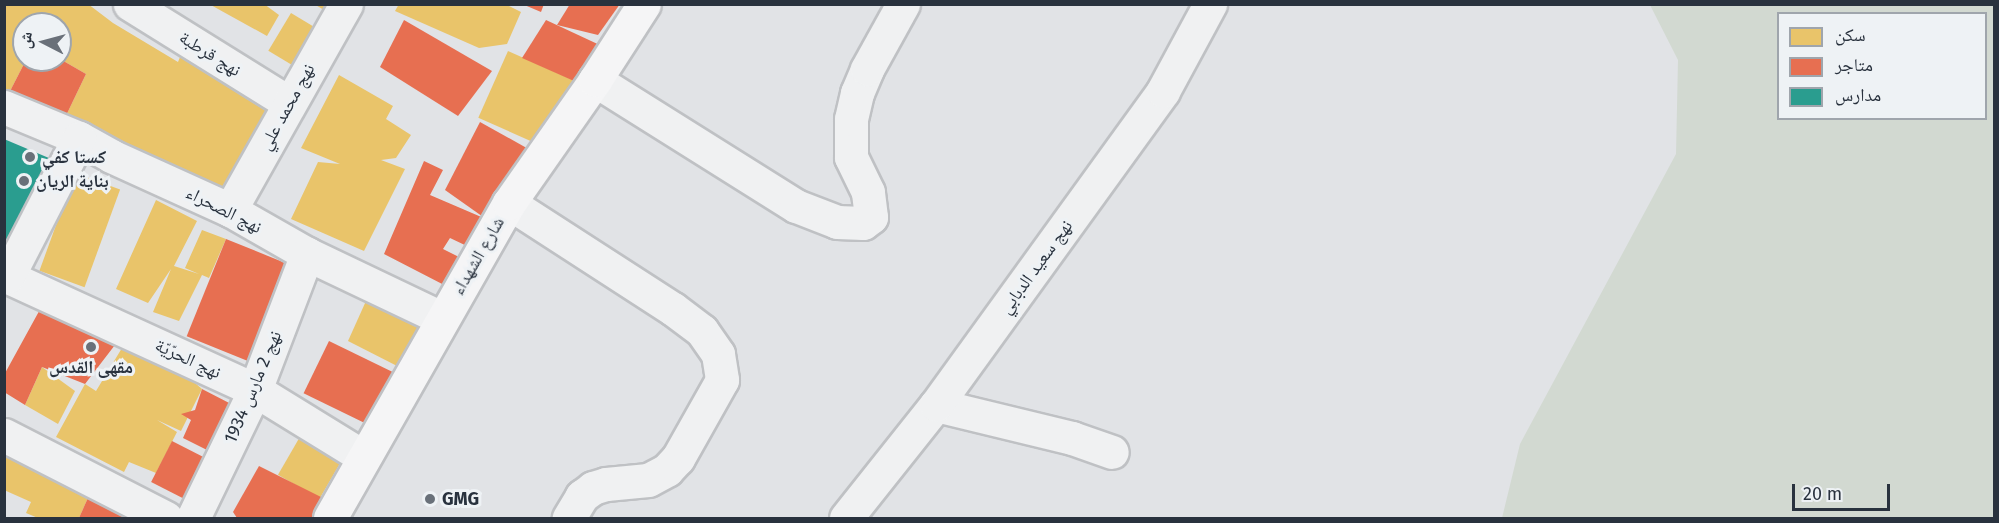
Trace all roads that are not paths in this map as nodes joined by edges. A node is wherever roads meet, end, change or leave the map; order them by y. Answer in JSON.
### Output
{"nodes":[{"id":1,"x":130,"y":4,"type":"edge"},
{"id":2,"x":346,"y":4,"type":"edge"},
{"id":3,"x":644,"y":4,"type":"edge"},
{"id":4,"x":903,"y":4,"type":"edge"},
{"id":5,"x":1210,"y":4,"type":"edge"},
{"id":6,"x":595,"y":80,"type":"junction"},
{"id":7,"x":289,"y":103,"type":"junction"},
{"id":8,"x":4,"y":107,"type":"edge"},
{"id":9,"x":79,"y":138,"type":"junction"},
{"id":10,"x":509,"y":203,"type":"junction"},
{"id":11,"x":230,"y":210,"type":"junction"},
{"id":12,"x":307,"y":254,"type":"junction"},
{"id":13,"x":6,"y":276,"type":"edge"},
{"id":14,"x":441,"y":318,"type":"junction"},
{"id":15,"x":255,"y":390,"type":"junction"},
{"id":16,"x":936,"y":405,"type":"junction"},
{"id":17,"x":4,"y":435,"type":"edge"},
{"id":18,"x":1112,"y":452,"type":"dead end"},
{"id":19,"x":364,"y":457,"type":"junction"},
{"id":20,"x":166,"y":519,"type":"edge"},
{"id":21,"x":193,"y":519,"type":"edge"},
{"id":22,"x":330,"y":519,"type":"edge"},
{"id":23,"x":569,"y":519,"type":"edge"},
{"id":24,"x":846,"y":519,"type":"edge"}],
"edges":[{"from":1,"to":7,"type":"street","name":"نهج قرطبة"},
{"from":2,"to":7,"type":"street","name":"نهج محمد علي"},
{"from":3,"to":6,"type":"main road","name":"شارع الشهداء"},
{"from":4,"to":6,"type":"street"},
{"from":5,"to":16,"type":"street","name":"نهج سعيد الدبابي"},
{"from":6,"to":10,"type":"main road","name":"شارع الشهداء"},
{"from":7,"to":11,"type":"street","name":"نهج محمد علي"},
{"from":8,"to":9,"type":"street","name":"نهج الصحراء"},
{"from":9,"to":11,"type":"street","name":"نهج الصحراء"},
{"from":9,"to":13,"type":"street"},
{"from":10,"to":14,"type":"main road","name":"شارع الشهداء"},
{"from":10,"to":23,"type":"street"},
{"from":11,"to":12,"type":"street","name":"نهج الصحراء"},
{"from":12,"to":14,"type":"street","name":"نهج الصحراء"},
{"from":12,"to":15,"type":"street","name":"نهج 2 مارس 1934"},
{"from":13,"to":15,"type":"street","name":"نهج الحرّيّة"},
{"from":14,"to":19,"type":"main road","name":"شارع الشهداء"},
{"from":15,"to":19,"type":"street","name":"نهج الحرّيّة"},
{"from":15,"to":21,"type":"street","name":"نهج 2 مارس 1934"},
{"from":16,"to":18,"type":"street"},
{"from":16,"to":24,"type":"street","name":"نهج سعيد الدبابي"},
{"from":17,"to":20,"type":"street"},
{"from":19,"to":22,"type":"main road","name":"شارع الشهداء"}]}
